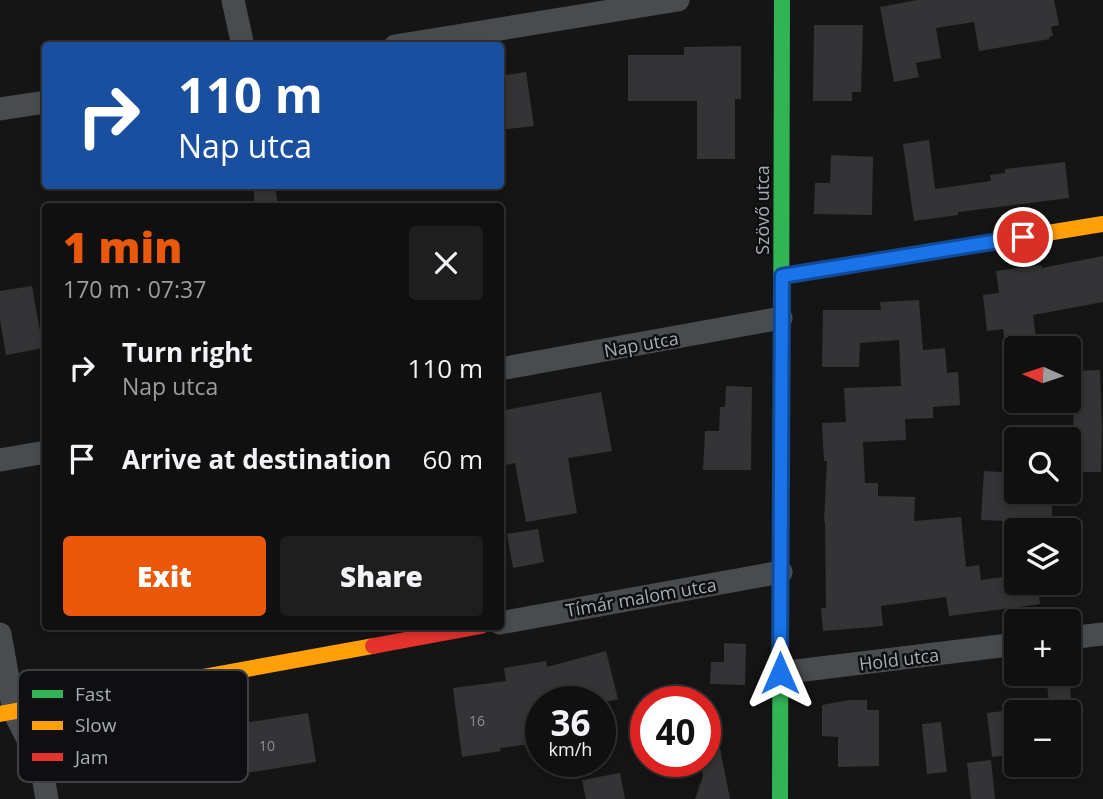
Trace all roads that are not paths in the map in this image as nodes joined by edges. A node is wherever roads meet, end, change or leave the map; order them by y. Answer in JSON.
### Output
{"nodes":[{"id":1,"x":233,"y":0,"type":"edge"},
{"id":2,"x":678,"y":0,"type":"edge"},
{"id":3,"x":782,"y":0,"type":"edge"},
{"id":4,"x":242,"y":42,"type":"edge"},
{"id":5,"x":420,"y":42,"type":"edge"},
{"id":6,"x":42,"y":103,"type":"edge"},
{"id":7,"x":0,"y":109,"type":"edge"},
{"id":8,"x":1103,"y":224,"type":"edge"},
{"id":9,"x":782,"y":276,"type":"junction"},
{"id":10,"x":781,"y":318,"type":"junction"},
{"id":11,"x":504,"y":368,"type":"edge"},
{"id":12,"x":42,"y":453,"type":"edge"},
{"id":13,"x":0,"y":460,"type":"edge"},
{"id":14,"x":781,"y":572,"type":"junction"},
{"id":15,"x":504,"y":622,"type":"edge"},
{"id":16,"x":459,"y":630,"type":"edge"},
{"id":17,"x":0,"y":634,"type":"edge"},
{"id":18,"x":1103,"y":634,"type":"edge"},
{"id":19,"x":1081,"y":637,"type":"edge"},
{"id":20,"x":1004,"y":646,"type":"edge"},
{"id":21,"x":241,"y":670,"type":"edge"},
{"id":22,"x":780,"y":673,"type":"junction"},
{"id":23,"x":7,"y":713,"type":"edge"},
{"id":24,"x":18,"y":730,"type":"edge"},
{"id":25,"x":780,"y":799,"type":"edge"}],
"edges":[{"from":1,"to":4,"type":"street"},
{"from":2,"to":5,"type":"street"},
{"from":3,"to":9,"type":"street","name":"Szövő utca"},
{"from":6,"to":7,"type":"street"},
{"from":8,"to":9,"type":"street"},
{"from":9,"to":10,"type":"street","name":"Szövő utca"},
{"from":10,"to":11,"type":"street","name":"Nap utca"},
{"from":10,"to":14,"type":"street","name":"Szövő utca"},
{"from":12,"to":13,"type":"street"},
{"from":14,"to":15,"type":"street","name":"Tímár malom utca"},
{"from":14,"to":22,"type":"street","name":"Szövő utca"},
{"from":16,"to":21,"type":"street"},
{"from":17,"to":23,"type":"street"},
{"from":18,"to":19,"type":"street"},
{"from":20,"to":22,"type":"street","name":"Hold utca"},
{"from":22,"to":25,"type":"street","name":"Szövő utca"},
{"from":23,"to":24,"type":"street"}]}
